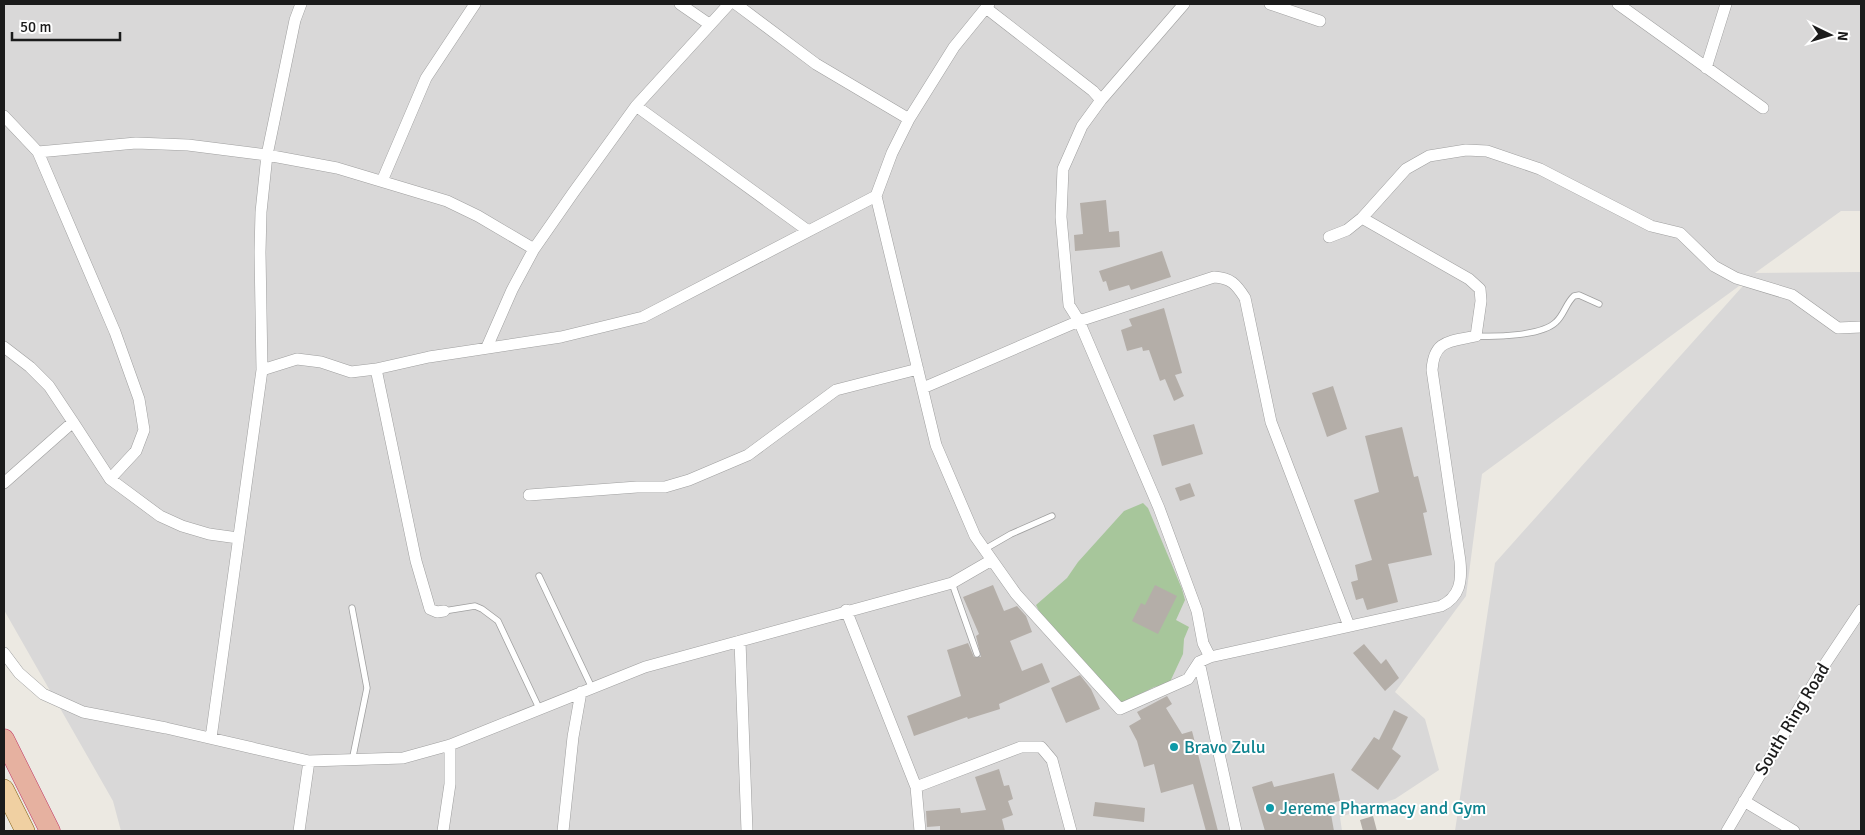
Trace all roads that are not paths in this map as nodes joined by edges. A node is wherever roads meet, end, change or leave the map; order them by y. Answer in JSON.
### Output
{"nodes":[{"id":1,"x":301,"y":4,"type":"edge"},
{"id":2,"x":475,"y":4,"type":"edge"},
{"id":3,"x":680,"y":4,"type":"edge"},
{"id":4,"x":729,"y":4,"type":"edge"},
{"id":5,"x":736,"y":4,"type":"edge"},
{"id":6,"x":1184,"y":4,"type":"edge"},
{"id":7,"x":1270,"y":4,"type":"edge"},
{"id":8,"x":1618,"y":4,"type":"edge"},
{"id":9,"x":1726,"y":4,"type":"edge"},
{"id":10,"x":988,"y":6,"type":"edge"},
{"id":11,"x":1320,"y":20,"type":"dead end"},
{"id":12,"x":709,"y":24,"type":"junction"},
{"id":13,"x":1706,"y":68,"type":"junction"},
{"id":14,"x":1101,"y":100,"type":"junction"},
{"id":15,"x":636,"y":106,"type":"junction"},
{"id":16,"x":1763,"y":108,"type":"dead end"},
{"id":17,"x":4,"y":116,"type":"edge"},
{"id":18,"x":908,"y":119,"type":"junction"},
{"id":19,"x":38,"y":152,"type":"junction"},
{"id":20,"x":267,"y":155,"type":"junction"},
{"id":21,"x":382,"y":182,"type":"junction"},
{"id":22,"x":876,"y":196,"type":"junction"},
{"id":23,"x":1362,"y":218,"type":"junction"},
{"id":24,"x":806,"y":230,"type":"junction"},
{"id":25,"x":1329,"y":237,"type":"dead end"},
{"id":26,"x":534,"y":249,"type":"junction"},
{"id":27,"x":1599,"y":304,"type":"dead end"},
{"id":28,"x":1079,"y":320,"type":"junction"},
{"id":29,"x":1861,"y":327,"type":"edge"},
{"id":30,"x":1476,"y":336,"type":"junction"},
{"id":31,"x":4,"y":346,"type":"edge"},
{"id":32,"x":487,"y":347,"type":"junction"},
{"id":33,"x":376,"y":369,"type":"junction"},
{"id":34,"x":262,"y":370,"type":"junction"},
{"id":35,"x":918,"y":370,"type":"junction"},
{"id":36,"x":923,"y":388,"type":"junction"},
{"id":37,"x":73,"y":422,"type":"junction"},
{"id":38,"x":110,"y":479,"type":"junction"},
{"id":39,"x":4,"y":483,"type":"edge"},
{"id":40,"x":528,"y":495,"type":"dead end"},
{"id":41,"x":1052,"y":516,"type":"dead end"},
{"id":42,"x":238,"y":538,"type":"junction"},
{"id":43,"x":984,"y":550,"type":"junction"},
{"id":44,"x":990,"y":561,"type":"junction"},
{"id":45,"x":539,"y":576,"type":"dead end"},
{"id":46,"x":952,"y":583,"type":"junction"},
{"id":47,"x":352,"y":608,"type":"dead end"},
{"id":48,"x":846,"y":610,"type":"junction"},
{"id":49,"x":1861,"y":610,"type":"edge"},
{"id":50,"x":444,"y":612,"type":"joint"},
{"id":51,"x":1349,"y":626,"type":"junction"},
{"id":52,"x":740,"y":641,"type":"junction"},
{"id":53,"x":4,"y":653,"type":"edge"},
{"id":54,"x":977,"y":654,"type":"dead end"},
{"id":55,"x":1210,"y":657,"type":"junction"},
{"id":56,"x":1198,"y":662,"type":"junction"},
{"id":57,"x":586,"y":690,"type":"junction"},
{"id":58,"x":539,"y":708,"type":"junction"},
{"id":59,"x":211,"y":738,"type":"junction"},
{"id":60,"x":4,"y":739,"type":"edge"},
{"id":61,"x":450,"y":745,"type":"junction"},
{"id":62,"x":309,"y":761,"type":"junction"},
{"id":63,"x":352,"y":761,"type":"junction"},
{"id":64,"x":916,"y":787,"type":"junction"},
{"id":65,"x":4,"y":789,"type":"edge"},
{"id":66,"x":1744,"y":801,"type":"junction"},
{"id":67,"x":25,"y":831,"type":"edge"},
{"id":68,"x":50,"y":831,"type":"edge"},
{"id":69,"x":299,"y":831,"type":"edge"},
{"id":70,"x":442,"y":831,"type":"edge"},
{"id":71,"x":563,"y":831,"type":"edge"},
{"id":72,"x":746,"y":831,"type":"edge"},
{"id":73,"x":920,"y":831,"type":"edge"},
{"id":74,"x":1071,"y":831,"type":"edge"},
{"id":75,"x":1236,"y":831,"type":"edge"},
{"id":76,"x":1727,"y":831,"type":"edge"},
{"id":77,"x":1794,"y":831,"type":"edge"}],
"edges":[{"from":1,"to":20,"type":"street"},
{"from":2,"to":21,"type":"street"},
{"from":3,"to":12,"type":"street"},
{"from":4,"to":12,"type":"street"},
{"from":5,"to":18,"type":"street"},
{"from":6,"to":14,"type":"street"},
{"from":7,"to":11,"type":"street"},
{"from":8,"to":13,"type":"street"},
{"from":9,"to":13,"type":"street"},
{"from":10,"to":14,"type":"street"},
{"from":10,"to":18,"type":"street"},
{"from":12,"to":15,"type":"street"},
{"from":13,"to":16,"type":"street"},
{"from":14,"to":28,"type":"street"},
{"from":15,"to":24,"type":"street"},
{"from":15,"to":26,"type":"street"},
{"from":17,"to":19,"type":"street"},
{"from":18,"to":22,"type":"street"},
{"from":19,"to":20,"type":"street"},
{"from":19,"to":38,"type":"street"},
{"from":20,"to":21,"type":"street"},
{"from":20,"to":34,"type":"street"},
{"from":21,"to":26,"type":"street"},
{"from":22,"to":24,"type":"street"},
{"from":22,"to":35,"type":"street"},
{"from":23,"to":25,"type":"street"},
{"from":23,"to":29,"type":"street"},
{"from":23,"to":30,"type":"street"},
{"from":24,"to":32,"type":"street"},
{"from":26,"to":32,"type":"street"},
{"from":27,"to":30,"type":"lane"},
{"from":28,"to":36,"type":"street"},
{"from":28,"to":51,"type":"street"},
{"from":28,"to":55,"type":"street"},
{"from":30,"to":51,"type":"street"},
{"from":31,"to":37,"type":"street"},
{"from":32,"to":33,"type":"street"},
{"from":33,"to":34,"type":"street"},
{"from":33,"to":50,"type":"street"},
{"from":34,"to":42,"type":"street"},
{"from":35,"to":36,"type":"street"},
{"from":35,"to":40,"type":"street"},
{"from":36,"to":43,"type":"street"},
{"from":37,"to":38,"type":"street"},
{"from":37,"to":39,"type":"street"},
{"from":38,"to":42,"type":"street"},
{"from":41,"to":43,"type":"lane"},
{"from":42,"to":59,"type":"street"},
{"from":43,"to":44,"type":"street"},
{"from":44,"to":46,"type":"street"},
{"from":44,"to":56,"type":"street"},
{"from":45,"to":57,"type":"lane"},
{"from":46,"to":48,"type":"street"},
{"from":46,"to":54,"type":"lane"},
{"from":47,"to":63,"type":"lane"},
{"from":48,"to":52,"type":"street"},
{"from":48,"to":64,"type":"street"},
{"from":49,"to":66,"type":"street","name":"South Ring Road"},
{"from":50,"to":58,"type":"lane"},
{"from":51,"to":55,"type":"street"},
{"from":52,"to":57,"type":"street"},
{"from":52,"to":72,"type":"street"},
{"from":53,"to":59,"type":"street"},
{"from":55,"to":56,"type":"street"},
{"from":56,"to":75,"type":"street"},
{"from":57,"to":58,"type":"street"},
{"from":57,"to":71,"type":"street"},
{"from":58,"to":61,"type":"street"},
{"from":59,"to":62,"type":"street"},
{"from":60,"to":68,"type":"highway"},
{"from":61,"to":63,"type":"street"},
{"from":61,"to":70,"type":"street"},
{"from":62,"to":63,"type":"street"},
{"from":62,"to":69,"type":"street"},
{"from":64,"to":73,"type":"street"},
{"from":64,"to":74,"type":"street"},
{"from":65,"to":67,"type":"main road"},
{"from":66,"to":76,"type":"street","name":"South Ring Road"},
{"from":66,"to":77,"type":"street"}]}
